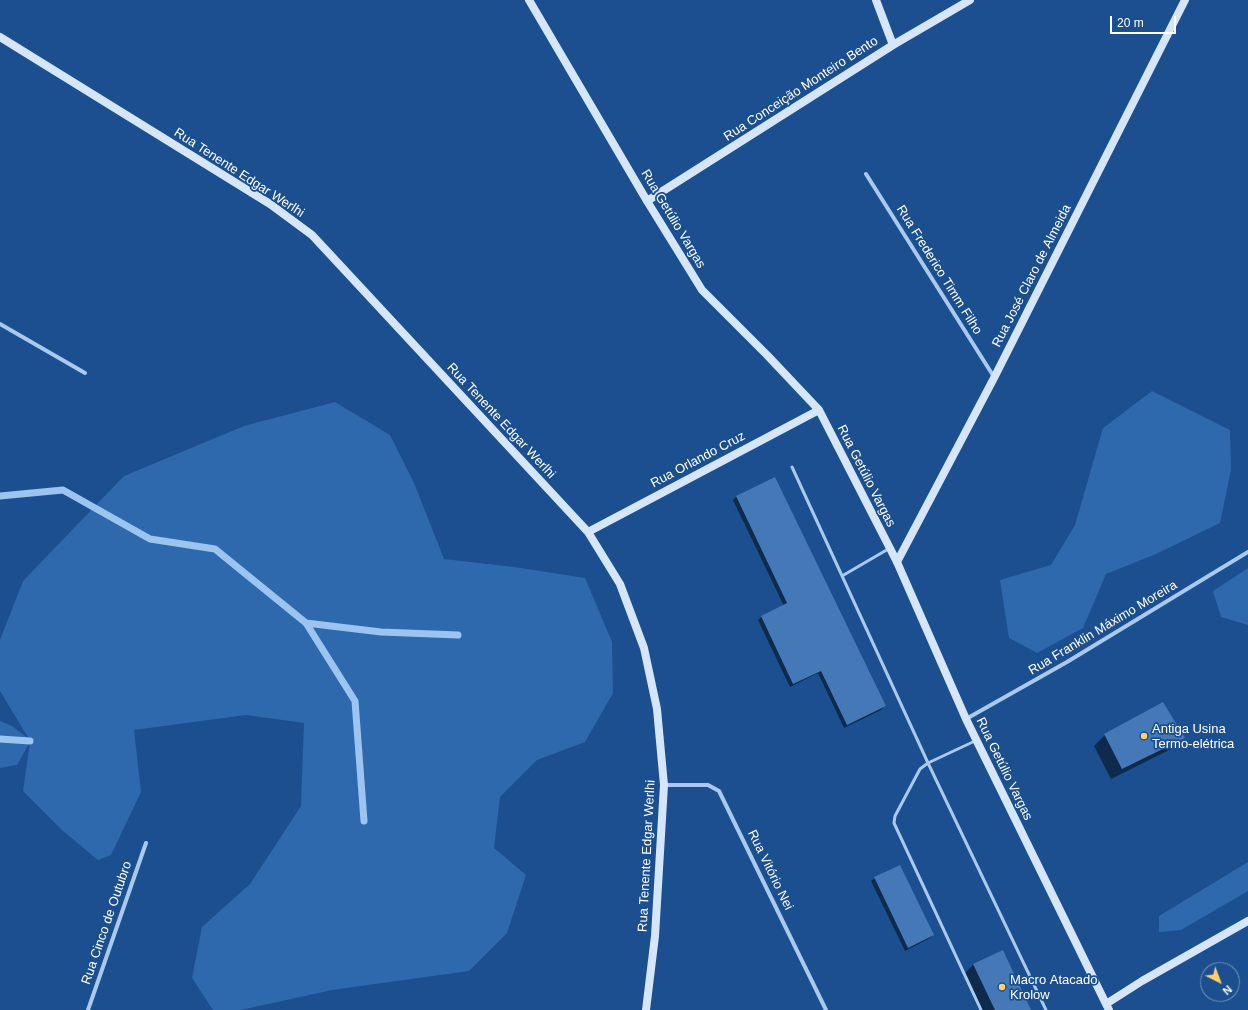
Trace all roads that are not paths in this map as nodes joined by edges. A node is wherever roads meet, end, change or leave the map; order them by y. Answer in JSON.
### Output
{"nodes":[{"id":1,"x":529,"y":0,"type":"edge"},
{"id":2,"x":876,"y":0,"type":"edge"},
{"id":3,"x":970,"y":0,"type":"edge"},
{"id":4,"x":1185,"y":0,"type":"edge"},
{"id":5,"x":0,"y":37,"type":"edge"},
{"id":6,"x":893,"y":45,"type":"junction"},
{"id":7,"x":866,"y":174,"type":"dead end"},
{"id":8,"x":648,"y":202,"type":"junction"},
{"id":9,"x":0,"y":324,"type":"edge"},
{"id":10,"x":85,"y":373,"type":"dead end"},
{"id":11,"x":994,"y":378,"type":"junction"},
{"id":12,"x":819,"y":410,"type":"junction"},
{"id":13,"x":792,"y":467,"type":"dead end"},
{"id":14,"x":588,"y":532,"type":"junction"},
{"id":15,"x":890,"y":548,"type":"junction"},
{"id":16,"x":1248,"y":552,"type":"edge"},
{"id":17,"x":897,"y":562,"type":"junction"},
{"id":18,"x":842,"y":576,"type":"junction"},
{"id":19,"x":966,"y":719,"type":"junction"},
{"id":20,"x":977,"y":740,"type":"junction"},
{"id":21,"x":928,"y":763,"type":"junction"},
{"id":22,"x":664,"y":785,"type":"junction"},
{"id":23,"x":146,"y":843,"type":"dead end"},
{"id":24,"x":1248,"y":920,"type":"edge"},
{"id":25,"x":1108,"y":1007,"type":"edge"},
{"id":26,"x":88,"y":1010,"type":"edge"},
{"id":27,"x":646,"y":1010,"type":"edge"},
{"id":28,"x":826,"y":1010,"type":"edge"},
{"id":29,"x":981,"y":1010,"type":"edge"},
{"id":30,"x":1046,"y":1010,"type":"edge"}],
"edges":[{"from":1,"to":8,"type":"street","name":"Rua Getúlio Vargas"},
{"from":2,"to":6,"type":"street"},
{"from":3,"to":6,"type":"street","name":"Rua Conceição Monteiro Bento"},
{"from":4,"to":11,"type":"street","name":"Rua José Claro de Almeida"},
{"from":5,"to":14,"type":"street","name":"Rua Tenente Edgar Werlhi"},
{"from":6,"to":8,"type":"street","name":"Rua Conceição Monteiro Bento"},
{"from":7,"to":11,"type":"street","name":"Rua Frederico Timm Filho"},
{"from":8,"to":12,"type":"street","name":"Rua Getúlio Vargas"},
{"from":9,"to":10,"type":"street"},
{"from":11,"to":17,"type":"street","name":"Rua José Claro de Almeida"},
{"from":12,"to":14,"type":"street","name":"Rua Orlando Cruz"},
{"from":12,"to":15,"type":"street","name":"Rua Getúlio Vargas"},
{"from":13,"to":18,"type":"lane"},
{"from":14,"to":22,"type":"street","name":"Rua Tenente Edgar Werlhi"},
{"from":15,"to":17,"type":"street","name":"Rua Getúlio Vargas"},
{"from":15,"to":18,"type":"lane"},
{"from":16,"to":19,"type":"street","name":"Rua Franklin Máximo Moreira"},
{"from":17,"to":19,"type":"street","name":"Rua Getúlio Vargas"},
{"from":18,"to":21,"type":"lane"},
{"from":19,"to":20,"type":"street","name":"Rua Getúlio Vargas"},
{"from":20,"to":21,"type":"lane"},
{"from":20,"to":25,"type":"street","name":"Rua Getúlio Vargas"},
{"from":21,"to":29,"type":"lane"},
{"from":21,"to":30,"type":"lane"},
{"from":22,"to":27,"type":"street","name":"Rua Tenente Edgar Werlhi"},
{"from":22,"to":28,"type":"street","name":"Rua Vitório Nei"},
{"from":23,"to":26,"type":"street","name":"Rua Cinco de Outubro"},
{"from":24,"to":25,"type":"street"}]}
